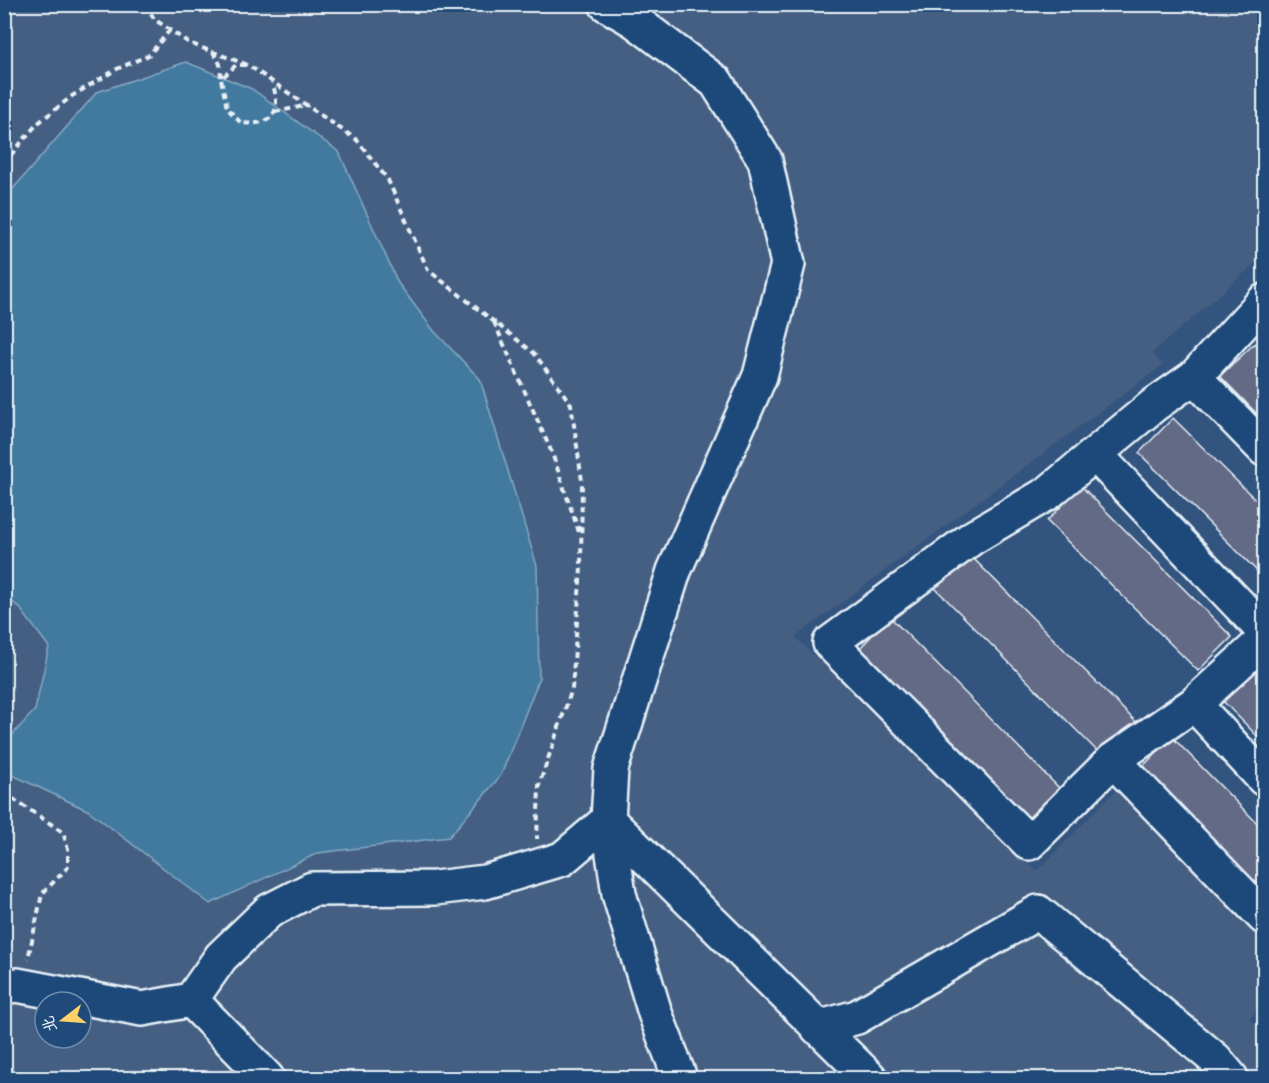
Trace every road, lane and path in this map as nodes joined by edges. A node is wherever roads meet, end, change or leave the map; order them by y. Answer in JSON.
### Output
{"nodes":[{"id":1,"x":146,"y":4,"type":"edge"},
{"id":2,"x":606,"y":4,"type":"edge"},
{"id":3,"x":170,"y":30,"type":"junction"},
{"id":4,"x":212,"y":51,"type":"junction"},
{"id":5,"x":248,"y":65,"type":"junction"},
{"id":6,"x":221,"y":79,"type":"junction"},
{"id":7,"x":273,"y":85,"type":"dead end"},
{"id":8,"x":310,"y":105,"type":"junction"},
{"id":9,"x":275,"y":112,"type":"junction"},
{"id":10,"x":4,"y":163,"type":"edge"},
{"id":11,"x":1264,"y":302,"type":"edge"},
{"id":12,"x":493,"y":321,"type":"junction"},
{"id":13,"x":1194,"y":377,"type":"junction"},
{"id":14,"x":1264,"y":448,"type":"edge"},
{"id":15,"x":1095,"y":454,"type":"junction"},
{"id":16,"x":581,"y":538,"type":"junction"},
{"id":17,"x":1264,"y":631,"type":"edge"},
{"id":18,"x":1264,"y":640,"type":"edge"},
{"id":19,"x":1194,"y":704,"type":"junction"},
{"id":20,"x":1113,"y":760,"type":"junction"},
{"id":21,"x":1264,"y":779,"type":"edge"},
{"id":22,"x":4,"y":793,"type":"edge"},
{"id":23,"x":608,"y":820,"type":"junction"},
{"id":24,"x":537,"y":867,"type":"junction"},
{"id":25,"x":1264,"y":917,"type":"edge"},
{"id":26,"x":14,"y":987,"type":"edge"},
{"id":27,"x":191,"y":1000,"type":"junction"},
{"id":28,"x":818,"y":1028,"type":"junction"},
{"id":29,"x":267,"y":1078,"type":"edge"},
{"id":30,"x":680,"y":1078,"type":"edge"},
{"id":31,"x":870,"y":1078,"type":"edge"},
{"id":32,"x":1231,"y":1078,"type":"edge"}],
"edges":[{"from":1,"to":3,"type":"path"},
{"from":2,"to":23,"type":"lane"},
{"from":3,"to":4,"type":"path"},
{"from":3,"to":10,"type":"path"},
{"from":4,"to":5,"type":"path"},
{"from":4,"to":6,"type":"path"},
{"from":5,"to":6,"type":"path"},
{"from":5,"to":8,"type":"path"},
{"from":6,"to":9,"type":"path"},
{"from":7,"to":9,"type":"path"},
{"from":8,"to":9,"type":"path"},
{"from":8,"to":12,"type":"path"},
{"from":11,"to":13,"type":"lane"},
{"from":12,"to":16,"type":"path"},
{"from":12,"to":16,"type":"path"},
{"from":13,"to":14,"type":"lane"},
{"from":13,"to":15,"type":"lane"},
{"from":15,"to":17,"type":"lane"},
{"from":15,"to":20,"type":"lane"},
{"from":16,"to":24,"type":"path"},
{"from":18,"to":19,"type":"lane"},
{"from":19,"to":20,"type":"lane"},
{"from":19,"to":21,"type":"lane"},
{"from":20,"to":25,"type":"lane"},
{"from":22,"to":26,"type":"path"},
{"from":23,"to":24,"type":"lane"},
{"from":23,"to":28,"type":"lane"},
{"from":23,"to":30,"type":"lane"},
{"from":24,"to":27,"type":"lane"},
{"from":26,"to":27,"type":"lane"},
{"from":27,"to":29,"type":"lane"},
{"from":28,"to":31,"type":"lane"},
{"from":28,"to":32,"type":"lane"}]}
